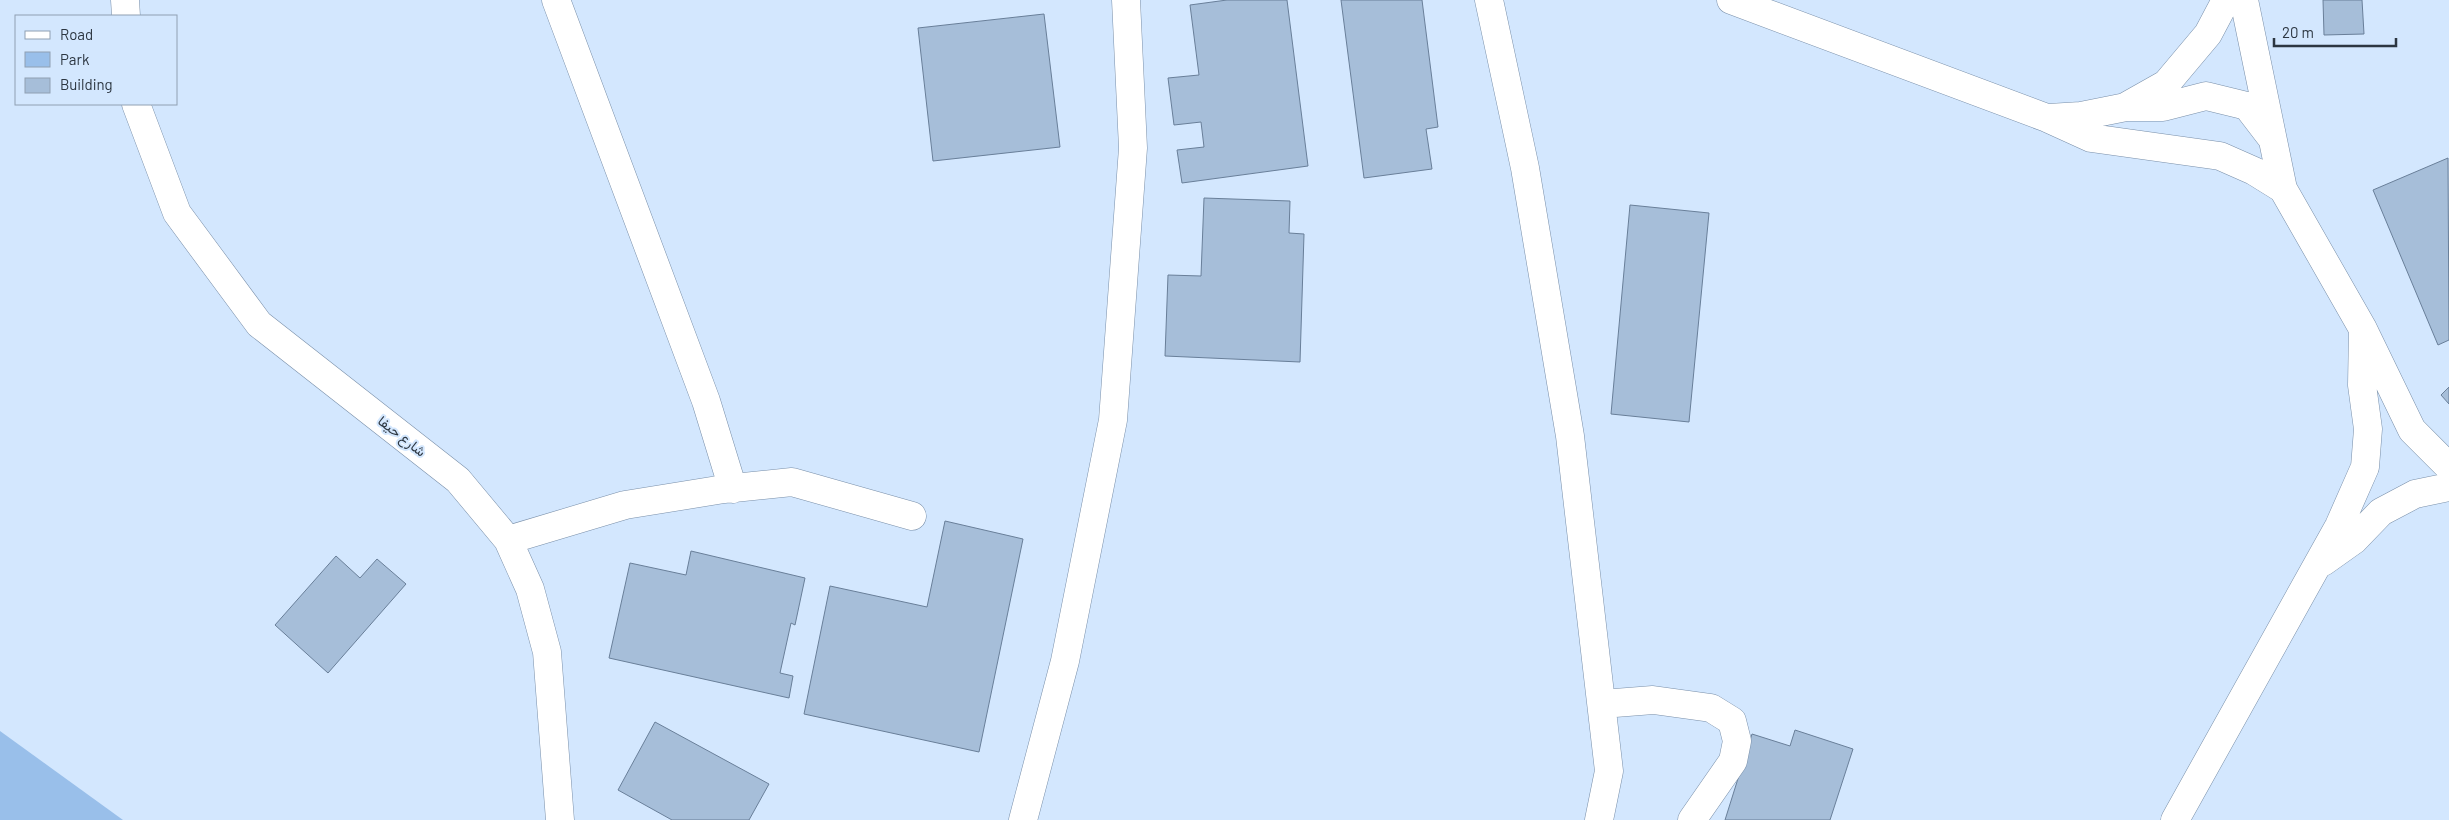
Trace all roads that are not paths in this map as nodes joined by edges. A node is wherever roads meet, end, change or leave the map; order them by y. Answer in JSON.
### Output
{"nodes":[{"id":1,"x":125,"y":0,"type":"edge"},
{"id":2,"x":556,"y":0,"type":"edge"},
{"id":3,"x":1126,"y":0,"type":"edge"},
{"id":4,"x":1489,"y":0,"type":"edge"},
{"id":5,"x":1731,"y":0,"type":"edge"},
{"id":6,"x":2226,"y":0,"type":"edge"},
{"id":7,"x":2244,"y":0,"type":"edge"},
{"id":8,"x":126,"y":15,"type":"edge"},
{"id":9,"x":136,"y":105,"type":"edge"},
{"id":10,"x":2126,"y":107,"type":"junction"},
{"id":11,"x":2047,"y":118,"type":"junction"},
{"id":12,"x":2273,"y":140,"type":"junction"},
{"id":13,"x":2283,"y":188,"type":"junction"},
{"id":14,"x":2363,"y":329,"type":"junction"},
{"id":15,"x":2449,"y":467,"type":"edge"},
{"id":16,"x":2449,"y":487,"type":"edge"},
{"id":17,"x":733,"y":489,"type":"junction"},
{"id":18,"x":912,"y":516,"type":"dead end"},
{"id":19,"x":508,"y":540,"type":"junction"},
{"id":20,"x":2313,"y":569,"type":"junction"},
{"id":21,"x":1602,"y":704,"type":"junction"},
{"id":22,"x":560,"y":820,"type":"edge"},
{"id":23,"x":1023,"y":820,"type":"edge"},
{"id":24,"x":1599,"y":820,"type":"edge"},
{"id":25,"x":1692,"y":820,"type":"edge"},
{"id":26,"x":2175,"y":820,"type":"edge"}],
"edges":[{"from":1,"to":8,"type":"street"},
{"from":2,"to":17,"type":"street"},
{"from":3,"to":23,"type":"street"},
{"from":4,"to":21,"type":"street"},
{"from":5,"to":11,"type":"street"},
{"from":6,"to":10,"type":"street"},
{"from":7,"to":12,"type":"street"},
{"from":9,"to":19,"type":"street","name":"شارع حيفا"},
{"from":10,"to":11,"type":"street"},
{"from":10,"to":12,"type":"street"},
{"from":11,"to":13,"type":"street"},
{"from":12,"to":13,"type":"street"},
{"from":13,"to":14,"type":"street"},
{"from":14,"to":15,"type":"street"},
{"from":14,"to":20,"type":"street"},
{"from":16,"to":20,"type":"street"},
{"from":17,"to":18,"type":"street"},
{"from":17,"to":19,"type":"street"},
{"from":19,"to":22,"type":"street","name":"شارع حيفا"},
{"from":20,"to":26,"type":"street"},
{"from":21,"to":24,"type":"street"},
{"from":21,"to":25,"type":"street"}]}
